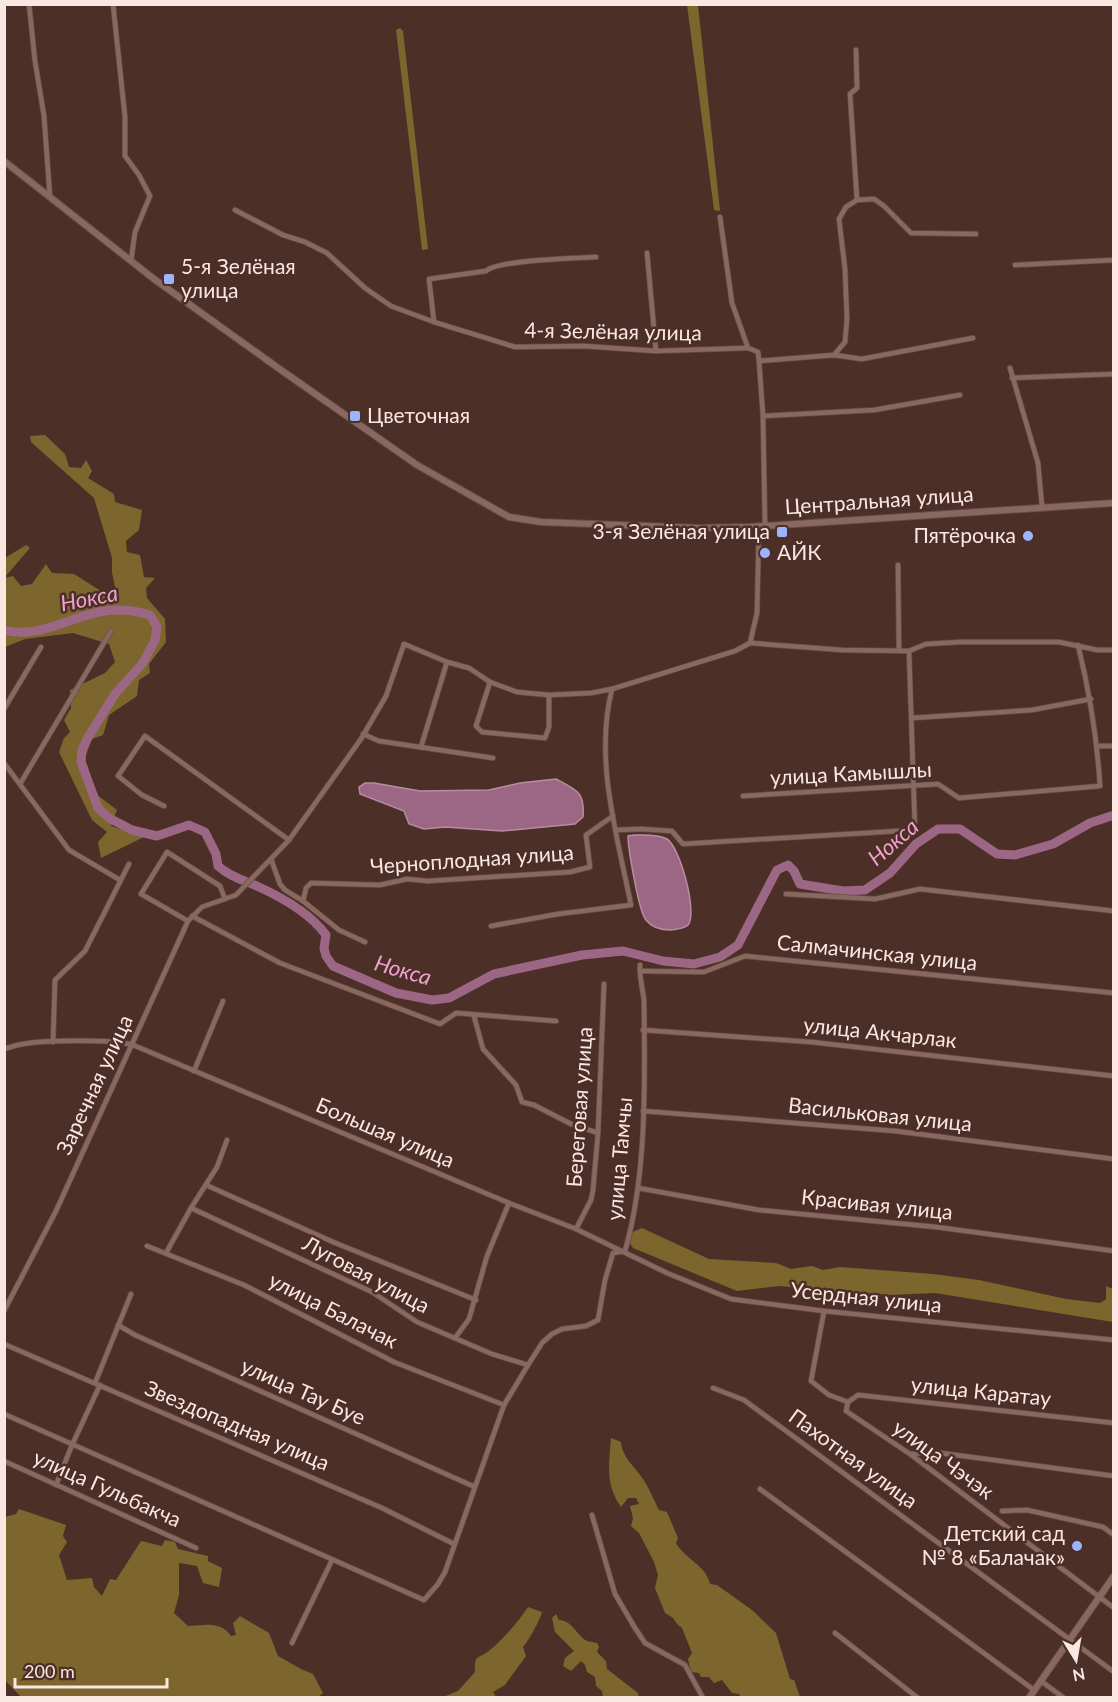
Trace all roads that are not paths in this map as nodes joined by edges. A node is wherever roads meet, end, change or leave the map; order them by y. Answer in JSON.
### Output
{"nodes":[{"id":1,"x":29,"y":4,"type":"edge"},
{"id":2,"x":113,"y":4,"type":"edge"},
{"id":3,"x":856,"y":50,"type":"dead end"},
{"id":4,"x":4,"y":161,"type":"edge"},
{"id":5,"x":50,"y":197,"type":"junction"},
{"id":6,"x":857,"y":200,"type":"junction"},
{"id":7,"x":235,"y":210,"type":"dead end"},
{"id":8,"x":720,"y":217,"type":"dead end"},
{"id":9,"x":976,"y":234,"type":"dead end"},
{"id":10,"x":648,"y":253,"type":"dead end"},
{"id":11,"x":596,"y":257,"type":"dead end"},
{"id":12,"x":1113,"y":260,"type":"edge"},
{"id":13,"x":131,"y":261,"type":"junction"},
{"id":14,"x":1015,"y":265,"type":"dead end"},
{"id":15,"x":434,"y":322,"type":"junction"},
{"id":16,"x":973,"y":338,"type":"dead end"},
{"id":17,"x":748,"y":348,"type":"junction"},
{"id":18,"x":656,"y":351,"type":"junction"},
{"id":19,"x":834,"y":355,"type":"junction"},
{"id":20,"x":759,"y":361,"type":"junction"},
{"id":21,"x":1010,"y":368,"type":"dead end"},
{"id":22,"x":1113,"y":374,"type":"edge"},
{"id":23,"x":1012,"y":378,"type":"junction"},
{"id":24,"x":960,"y":395,"type":"dead end"},
{"id":25,"x":763,"y":416,"type":"junction"},
{"id":26,"x":1113,"y":503,"type":"edge"},
{"id":27,"x":1042,"y":506,"type":"junction"},
{"id":28,"x":762,"y":526,"type":"junction"},
{"id":29,"x":898,"y":565,"type":"dead end"},
{"id":30,"x":111,"y":631,"type":"dead end"},
{"id":31,"x":750,"y":643,"type":"junction"},
{"id":32,"x":1078,"y":645,"type":"junction"},
{"id":33,"x":41,"y":647,"type":"dead end"},
{"id":34,"x":1113,"y":650,"type":"edge"},
{"id":35,"x":899,"y":651,"type":"junction"},
{"id":36,"x":909,"y":651,"type":"junction"},
{"id":37,"x":447,"y":662,"type":"junction"},
{"id":38,"x":490,"y":682,"type":"junction"},
{"id":39,"x":612,"y":689,"type":"junction"},
{"id":40,"x":549,"y":695,"type":"junction"},
{"id":41,"x":1091,"y":699,"type":"junction"},
{"id":42,"x":4,"y":709,"type":"edge"},
{"id":43,"x":912,"y":718,"type":"junction"},
{"id":44,"x":363,"y":734,"type":"junction"},
{"id":45,"x":1098,"y":746,"type":"junction"},
{"id":46,"x":1113,"y":746,"type":"edge"},
{"id":47,"x":421,"y":747,"type":"junction"},
{"id":48,"x":493,"y":758,"type":"dead end"},
{"id":49,"x":4,"y":764,"type":"edge"},
{"id":50,"x":20,"y":784,"type":"junction"},
{"id":51,"x":913,"y":785,"type":"junction"},
{"id":52,"x":742,"y":796,"type":"dead end"},
{"id":53,"x":164,"y":806,"type":"dead end"},
{"id":54,"x":613,"y":816,"type":"junction"},
{"id":55,"x":616,"y":830,"type":"junction"},
{"id":56,"x":289,"y":840,"type":"junction"},
{"id":57,"x":271,"y":859,"type":"junction"},
{"id":58,"x":129,"y":864,"type":"dead end"},
{"id":59,"x":120,"y":880,"type":"junction"},
{"id":60,"x":786,"y":894,"type":"dead end"},
{"id":61,"x":225,"y":899,"type":"junction"},
{"id":62,"x":303,"y":902,"type":"junction"},
{"id":63,"x":1113,"y":911,"type":"edge"},
{"id":64,"x":192,"y":916,"type":"junction"},
{"id":65,"x":188,"y":921,"type":"junction"},
{"id":66,"x":491,"y":926,"type":"dead end"},
{"id":67,"x":365,"y":942,"type":"dead end"},
{"id":68,"x":640,"y":965,"type":"dead end"},
{"id":69,"x":640,"y":971,"type":"junction"},
{"id":70,"x":604,"y":984,"type":"dead end"},
{"id":71,"x":1113,"y":993,"type":"edge"},
{"id":72,"x":223,"y":1001,"type":"dead end"},
{"id":73,"x":474,"y":1016,"type":"junction"},
{"id":74,"x":556,"y":1021,"type":"dead end"},
{"id":75,"x":643,"y":1030,"type":"junction"},
{"id":76,"x":53,"y":1042,"type":"junction"},
{"id":77,"x":133,"y":1045,"type":"junction"},
{"id":78,"x":4,"y":1049,"type":"edge"},
{"id":79,"x":194,"y":1071,"type":"junction"},
{"id":80,"x":1113,"y":1076,"type":"edge"},
{"id":81,"x":643,"y":1111,"type":"junction"},
{"id":82,"x":598,"y":1133,"type":"junction"},
{"id":83,"x":227,"y":1140,"type":"dead end"},
{"id":84,"x":1113,"y":1159,"type":"edge"},
{"id":85,"x":206,"y":1185,"type":"junction"},
{"id":86,"x":638,"y":1188,"type":"junction"},
{"id":87,"x":509,"y":1203,"type":"junction"},
{"id":88,"x":190,"y":1208,"type":"junction"},
{"id":89,"x":576,"y":1229,"type":"junction"},
{"id":90,"x":147,"y":1246,"type":"dead end"},
{"id":91,"x":625,"y":1251,"type":"junction"},
{"id":92,"x":1113,"y":1251,"type":"edge"},
{"id":93,"x":166,"y":1253,"type":"junction"},
{"id":94,"x":131,"y":1294,"type":"dead end"},
{"id":95,"x":476,"y":1300,"type":"junction"},
{"id":96,"x":4,"y":1311,"type":"edge"},
{"id":97,"x":824,"y":1311,"type":"junction"},
{"id":98,"x":118,"y":1325,"type":"junction"},
{"id":99,"x":455,"y":1338,"type":"junction"},
{"id":100,"x":1113,"y":1340,"type":"edge"},
{"id":101,"x":4,"y":1344,"type":"edge"},
{"id":102,"x":528,"y":1365,"type":"junction"},
{"id":103,"x":97,"y":1384,"type":"junction"},
{"id":104,"x":713,"y":1388,"type":"dead end"},
{"id":105,"x":848,"y":1402,"type":"junction"},
{"id":106,"x":504,"y":1405,"type":"junction"},
{"id":107,"x":4,"y":1414,"type":"edge"},
{"id":108,"x":1113,"y":1423,"type":"edge"},
{"id":109,"x":72,"y":1445,"type":"junction"},
{"id":110,"x":910,"y":1454,"type":"junction"},
{"id":111,"x":4,"y":1461,"type":"edge"},
{"id":112,"x":1113,"y":1476,"type":"edge"},
{"id":113,"x":56,"y":1485,"type":"junction"},
{"id":114,"x":475,"y":1487,"type":"junction"},
{"id":115,"x":760,"y":1489,"type":"dead end"},
{"id":116,"x":1002,"y":1511,"type":"dead end"},
{"id":117,"x":592,"y":1515,"type":"dead end"},
{"id":118,"x":1113,"y":1535,"type":"edge"},
{"id":119,"x":454,"y":1544,"type":"junction"},
{"id":120,"x":196,"y":1548,"type":"dead end"},
{"id":121,"x":332,"y":1560,"type":"junction"},
{"id":122,"x":1113,"y":1576,"type":"edge"},
{"id":123,"x":1098,"y":1596,"type":"junction"},
{"id":124,"x":1113,"y":1608,"type":"edge"},
{"id":125,"x":835,"y":1633,"type":"dead end"},
{"id":126,"x":1070,"y":1639,"type":"junction"},
{"id":127,"x":292,"y":1643,"type":"dead end"},
{"id":128,"x":1113,"y":1672,"type":"edge"},
{"id":129,"x":1041,"y":1681,"type":"junction"},
{"id":130,"x":1034,"y":1690,"type":"junction"},
{"id":131,"x":703,"y":1698,"type":"edge"},
{"id":132,"x":918,"y":1698,"type":"edge"},
{"id":133,"x":1029,"y":1698,"type":"edge"},
{"id":134,"x":1064,"y":1698,"type":"edge"}],
"edges":[{"from":1,"to":5,"type":"street"},
{"from":2,"to":13,"type":"street"},
{"from":3,"to":6,"type":"street"},
{"from":4,"to":5,"type":"street","name":"Центральная улица"},
{"from":5,"to":13,"type":"street","name":"Центральная улица"},
{"from":6,"to":9,"type":"street"},
{"from":6,"to":19,"type":"street"},
{"from":7,"to":15,"type":"street","name":"4-я Зелёная улица"},
{"from":8,"to":17,"type":"street"},
{"from":10,"to":18,"type":"street"},
{"from":11,"to":15,"type":"street"},
{"from":12,"to":14,"type":"street"},
{"from":13,"to":28,"type":"street","name":"Центральная улица"},
{"from":15,"to":18,"type":"street","name":"4-я Зелёная улица"},
{"from":16,"to":19,"type":"street"},
{"from":17,"to":18,"type":"street","name":"4-я Зелёная улица"},
{"from":17,"to":20,"type":"street"},
{"from":19,"to":20,"type":"street"},
{"from":20,"to":25,"type":"street"},
{"from":21,"to":23,"type":"street"},
{"from":22,"to":23,"type":"street"},
{"from":23,"to":27,"type":"street"},
{"from":24,"to":25,"type":"street"},
{"from":25,"to":28,"type":"street"},
{"from":26,"to":27,"type":"street","name":"Центральная улица"},
{"from":27,"to":28,"type":"street","name":"Центральная улица"},
{"from":28,"to":31,"type":"street"},
{"from":29,"to":35,"type":"street"},
{"from":30,"to":50,"type":"street"},
{"from":31,"to":35,"type":"street"},
{"from":31,"to":39,"type":"street"},
{"from":32,"to":34,"type":"street"},
{"from":32,"to":36,"type":"street"},
{"from":32,"to":41,"type":"street"},
{"from":33,"to":42,"type":"street"},
{"from":35,"to":36,"type":"street"},
{"from":36,"to":43,"type":"street"},
{"from":37,"to":38,"type":"street"},
{"from":37,"to":44,"type":"street"},
{"from":37,"to":47,"type":"street"},
{"from":38,"to":40,"type":"street"},
{"from":38,"to":40,"type":"street"},
{"from":39,"to":40,"type":"street"},
{"from":39,"to":54,"type":"street"},
{"from":41,"to":43,"type":"street"},
{"from":41,"to":45,"type":"street"},
{"from":43,"to":51,"type":"street"},
{"from":44,"to":47,"type":"street"},
{"from":44,"to":56,"type":"street"},
{"from":45,"to":46,"type":"street"},
{"from":45,"to":51,"type":"street","name":"улица Камышлы"},
{"from":47,"to":48,"type":"street"},
{"from":49,"to":50,"type":"street"},
{"from":50,"to":59,"type":"street"},
{"from":51,"to":52,"type":"street","name":"улица Камышлы"},
{"from":51,"to":55,"type":"street"},
{"from":53,"to":56,"type":"street"},
{"from":54,"to":55,"type":"street"},
{"from":54,"to":62,"type":"street","name":"Черноплодная улица"},
{"from":55,"to":66,"type":"street"},
{"from":56,"to":57,"type":"street"},
{"from":57,"to":61,"type":"street","name":"Заречная улица"},
{"from":57,"to":62,"type":"street"},
{"from":58,"to":59,"type":"street"},
{"from":59,"to":76,"type":"street"},
{"from":60,"to":63,"type":"street"},
{"from":61,"to":64,"type":"street","name":"Заречная улица"},
{"from":61,"to":65,"type":"street"},
{"from":62,"to":67,"type":"street"},
{"from":64,"to":65,"type":"street","name":"Заречная улица"},
{"from":64,"to":73,"type":"street","name":"Береговая улица"},
{"from":65,"to":77,"type":"street","name":"Заречная улица"},
{"from":68,"to":69,"type":"street","name":"улица Тамчы"},
{"from":69,"to":71,"type":"street","name":"Салмачинская улица"},
{"from":69,"to":75,"type":"street","name":"улица Тамчы"},
{"from":70,"to":82,"type":"street","name":"Береговая улица"},
{"from":72,"to":79,"type":"street"},
{"from":73,"to":74,"type":"street","name":"Береговая улица"},
{"from":73,"to":82,"type":"street"},
{"from":75,"to":80,"type":"street","name":"улица Акчарлак"},
{"from":75,"to":81,"type":"street","name":"улица Тамчы"},
{"from":76,"to":77,"type":"street","name":"Большая улица"},
{"from":76,"to":78,"type":"street","name":"Большая улица"},
{"from":77,"to":79,"type":"street","name":"Большая улица"},
{"from":77,"to":96,"type":"street","name":"Заречная улица"},
{"from":79,"to":87,"type":"street","name":"Большая улица"},
{"from":81,"to":84,"type":"street","name":"Васильковая улица"},
{"from":81,"to":86,"type":"street","name":"улица Тамчы"},
{"from":82,"to":89,"type":"street","name":"Береговая улица"},
{"from":83,"to":85,"type":"street"},
{"from":85,"to":88,"type":"street"},
{"from":85,"to":95,"type":"street","name":"Луговая улица"},
{"from":86,"to":91,"type":"street","name":"улица Тамчы"},
{"from":86,"to":92,"type":"street","name":"Красивая улица"},
{"from":87,"to":89,"type":"street","name":"Большая улица"},
{"from":87,"to":95,"type":"street"},
{"from":88,"to":93,"type":"street"},
{"from":88,"to":99,"type":"street","name":"Луговая улица"},
{"from":89,"to":91,"type":"street","name":"Большая улица"},
{"from":90,"to":93,"type":"street","name":"улица Балачак"},
{"from":91,"to":97,"type":"street","name":"Усердная улица"},
{"from":91,"to":102,"type":"street","name":"улица Тамчы"},
{"from":93,"to":106,"type":"street","name":"улица Балачак"},
{"from":94,"to":98,"type":"street"},
{"from":95,"to":99,"type":"street"},
{"from":97,"to":100,"type":"street","name":"Усердная улица"},
{"from":97,"to":105,"type":"street"},
{"from":98,"to":103,"type":"street"},
{"from":98,"to":114,"type":"street","name":"улица Тау Буе"},
{"from":99,"to":102,"type":"street","name":"Луговая улица"},
{"from":101,"to":103,"type":"street","name":"Звездопадная улица"},
{"from":102,"to":106,"type":"street","name":"улица Тамчы"},
{"from":103,"to":109,"type":"street"},
{"from":103,"to":119,"type":"street","name":"Звездопадная улица"},
{"from":104,"to":126,"type":"street","name":"Пахотная улица"},
{"from":105,"to":108,"type":"street","name":"улица Каратау"},
{"from":105,"to":110,"type":"street","name":"улица Чэчэк"},
{"from":106,"to":114,"type":"street","name":"улица Тамчы"},
{"from":107,"to":109,"type":"street"},
{"from":109,"to":113,"type":"street"},
{"from":109,"to":121,"type":"street"},
{"from":110,"to":112,"type":"street"},
{"from":110,"to":123,"type":"street","name":"улица Чэчэк"},
{"from":111,"to":113,"type":"street","name":"улица Гульбакча"},
{"from":113,"to":120,"type":"street","name":"улица Гульбакча"},
{"from":114,"to":119,"type":"street","name":"улица Тамчы"},
{"from":115,"to":130,"type":"street"},
{"from":116,"to":118,"type":"street"},
{"from":117,"to":131,"type":"street"},
{"from":119,"to":121,"type":"street","name":"улица Тамчы"},
{"from":121,"to":127,"type":"street"},
{"from":122,"to":123,"type":"street"},
{"from":123,"to":124,"type":"street","name":"улица Чэчэк"},
{"from":123,"to":126,"type":"street"},
{"from":125,"to":132,"type":"street"},
{"from":126,"to":128,"type":"street","name":"Пахотная улица"},
{"from":126,"to":129,"type":"street"},
{"from":129,"to":130,"type":"street"},
{"from":129,"to":134,"type":"street"},
{"from":130,"to":133,"type":"street"}]}
